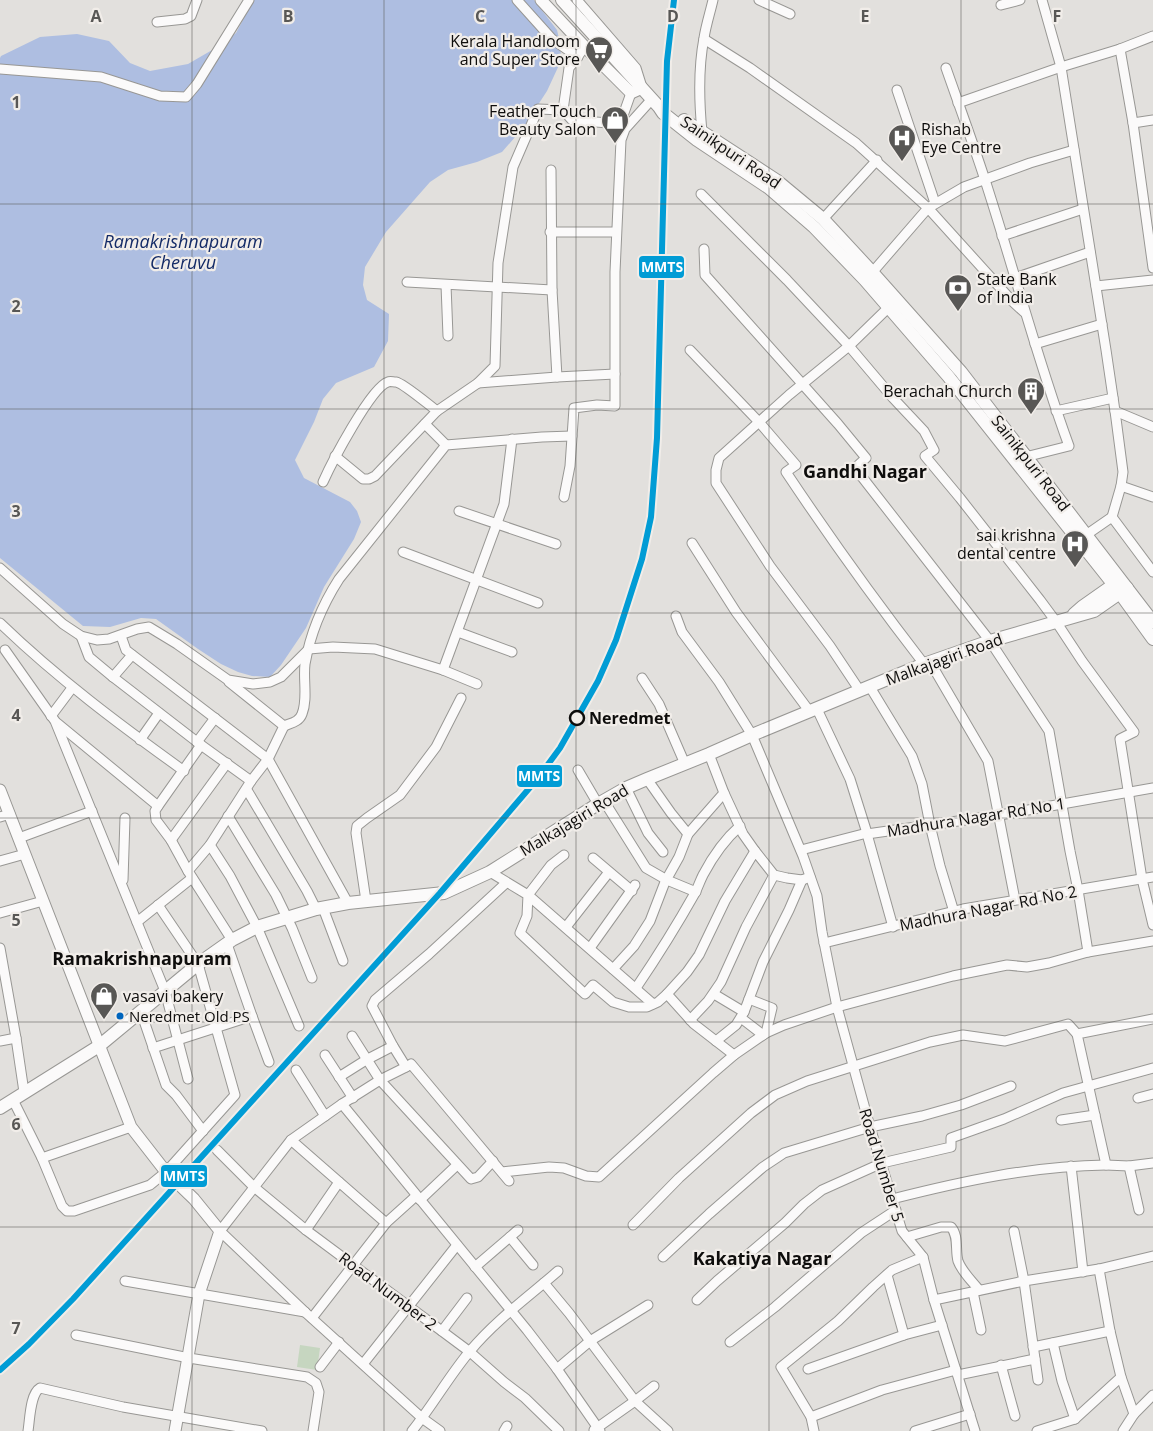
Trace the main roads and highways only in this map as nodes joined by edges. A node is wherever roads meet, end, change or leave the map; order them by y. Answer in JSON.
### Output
{"nodes":[{"id":1,"x":562,"y":0,"type":"edge"},
{"id":2,"x":656,"y":103,"type":"junction"},
{"id":3,"x":869,"y":276,"type":"junction"},
{"id":4,"x":1120,"y":587,"type":"junction"},
{"id":5,"x":1153,"y":622,"type":"edge"},
{"id":6,"x":1153,"y":639,"type":"edge"},
{"id":7,"x":0,"y":1108,"type":"edge"}],
"edges":[{"from":1,"to":2,"type":"main road"},
{"from":2,"to":3,"type":"main road","name":"Sainikpuri Road"},
{"from":2,"to":3,"type":"main road","name":"Sainikpuri Road"},
{"from":3,"to":4,"type":"main road","name":"Sainikpuri Road"},
{"from":3,"to":4,"type":"main road","name":"Sainikpuri Road"},
{"from":4,"to":5,"type":"main road","name":"Sainikpuri Road"},
{"from":4,"to":6,"type":"main road","name":"Sainikpuri Road"},
{"from":4,"to":7,"type":"main road","name":"Malkajagiri Road"}]}
